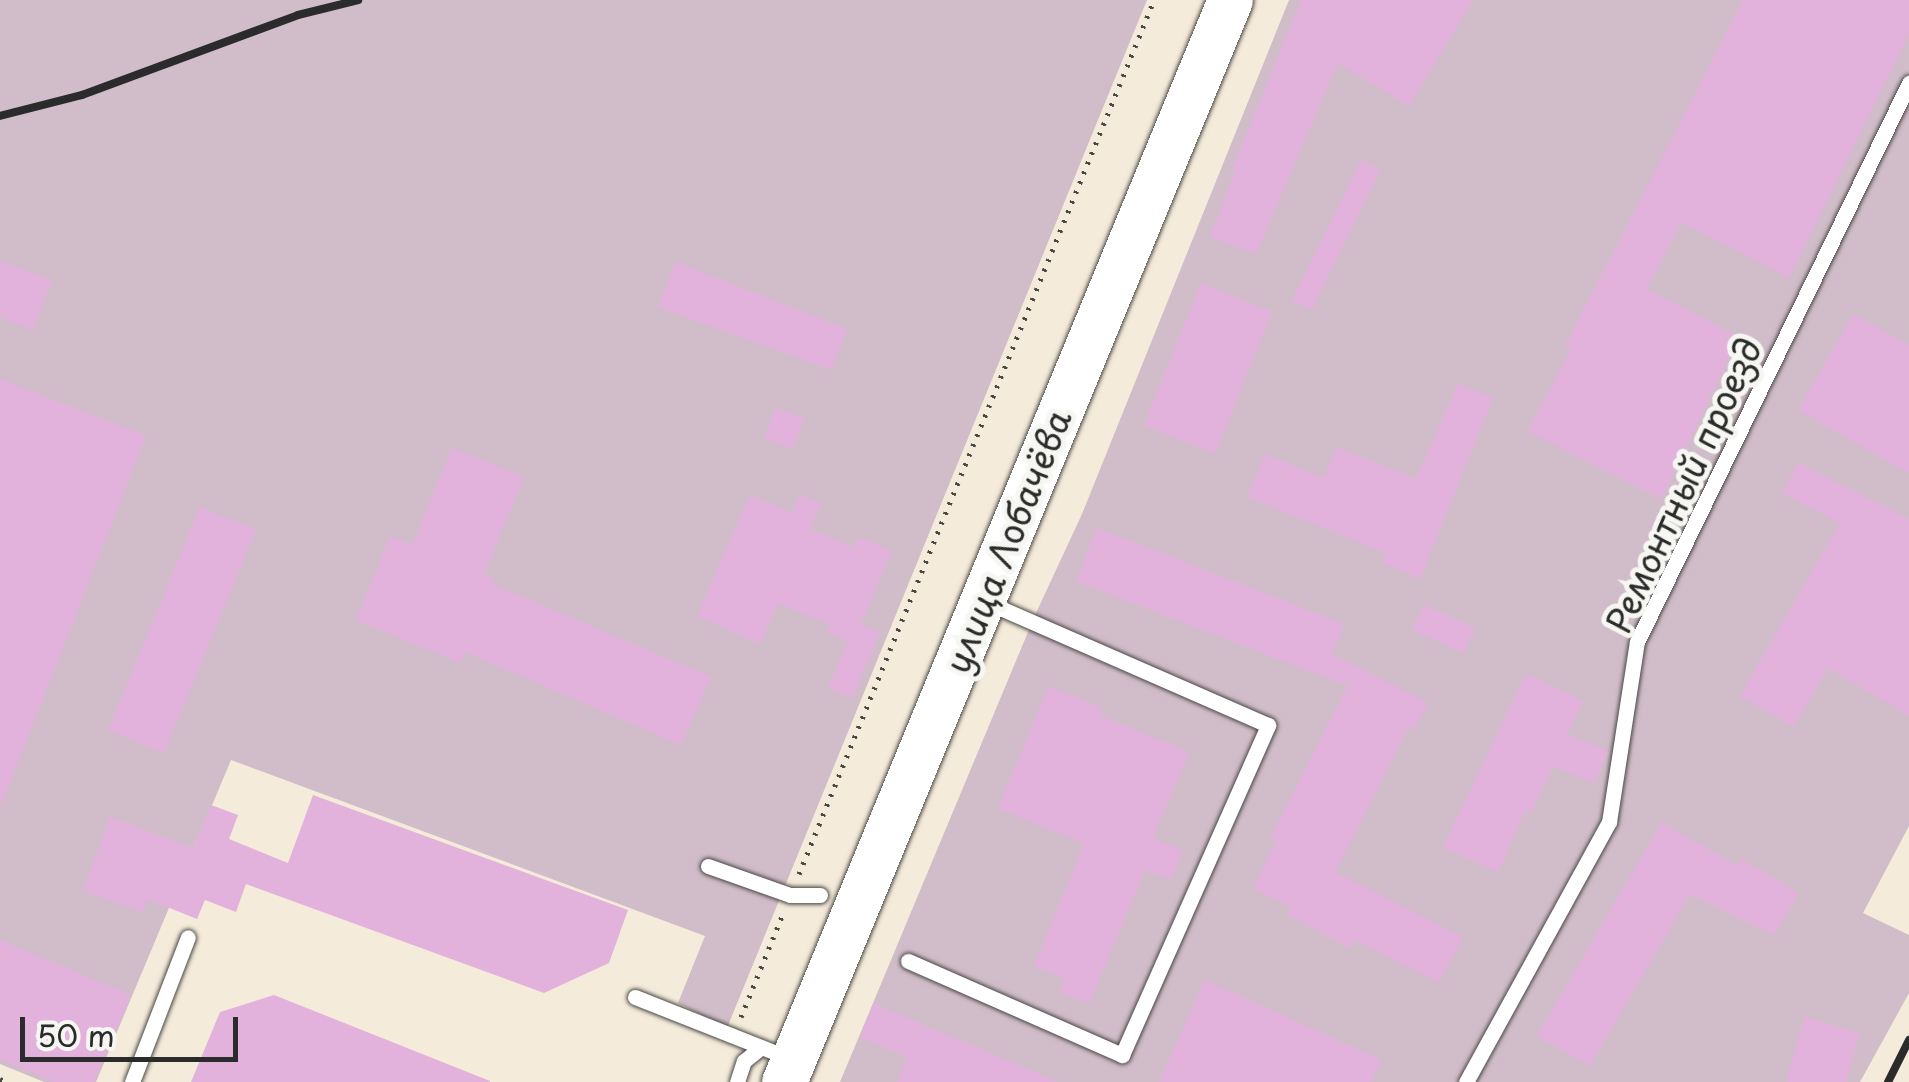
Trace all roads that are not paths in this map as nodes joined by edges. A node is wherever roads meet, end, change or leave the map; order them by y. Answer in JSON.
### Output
{"nodes":[{"id":1,"x":1230,"y":0,"type":"edge"},
{"id":2,"x":1909,"y":82,"type":"edge"},
{"id":3,"x":982,"y":601,"type":"junction"},
{"id":4,"x":708,"y":866,"type":"dead end"},
{"id":5,"x":820,"y":895,"type":"dead end"},
{"id":6,"x":188,"y":937,"type":"dead end"},
{"id":7,"x":908,"y":961,"type":"dead end"},
{"id":8,"x":635,"y":997,"type":"dead end"},
{"id":9,"x":779,"y":1063,"type":"edge"},
{"id":10,"x":132,"y":1082,"type":"edge"},
{"id":11,"x":737,"y":1082,"type":"edge"},
{"id":12,"x":1466,"y":1082,"type":"edge"}],
"edges":[{"from":1,"to":3,"type":"main road","name":"улица Лобачёва"},
{"from":2,"to":12,"type":"lane","name":"Ремонтный проезд"},
{"from":3,"to":7,"type":"lane"},
{"from":3,"to":9,"type":"main road","name":"улица Лобачёва"},
{"from":4,"to":5,"type":"lane"},
{"from":6,"to":10,"type":"lane"},
{"from":8,"to":9,"type":"lane"},
{"from":9,"to":11,"type":"lane"}]}
